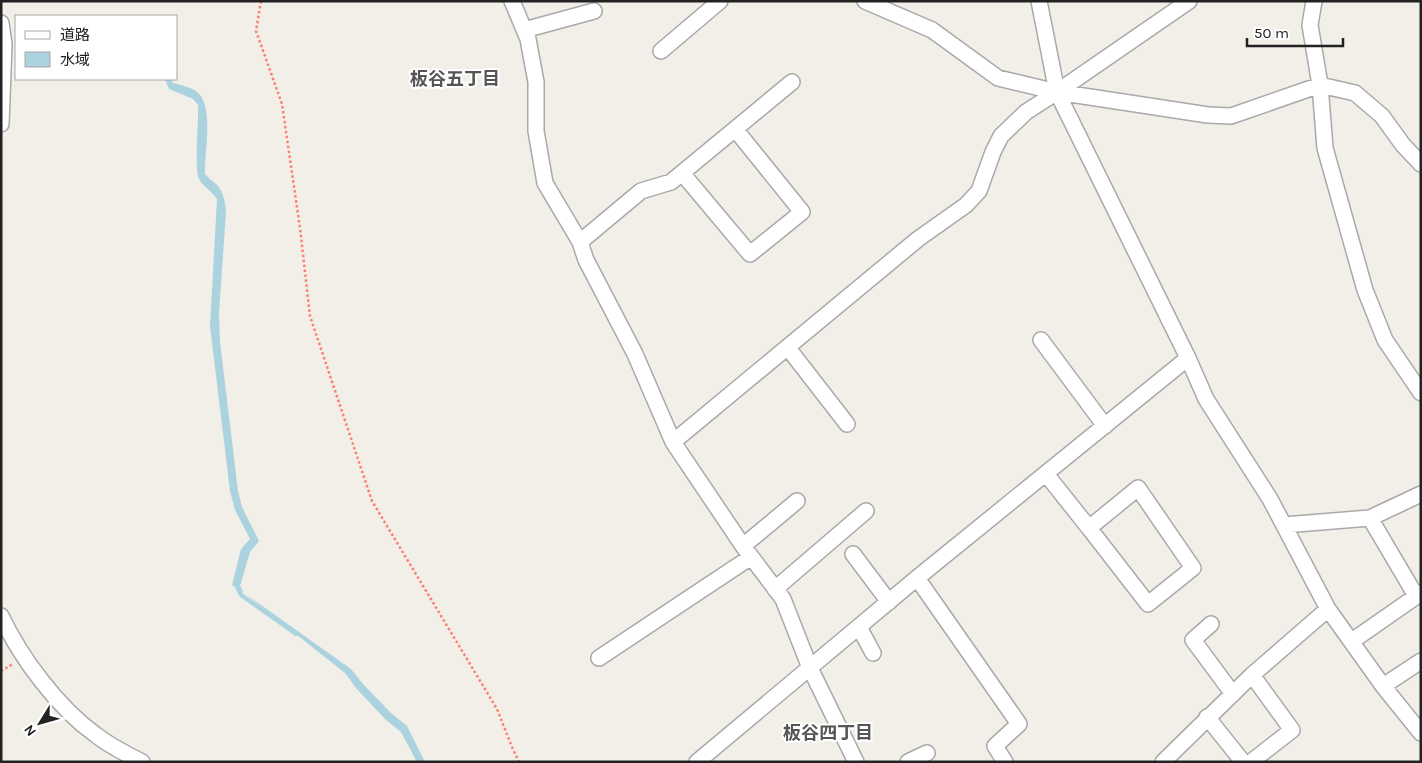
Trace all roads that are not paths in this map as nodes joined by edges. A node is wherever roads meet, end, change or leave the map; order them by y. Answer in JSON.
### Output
{"nodes":[{"id":1,"x":512,"y":1,"type":"edge"},
{"id":2,"x":720,"y":1,"type":"edge"},
{"id":3,"x":865,"y":1,"type":"edge"},
{"id":4,"x":1039,"y":1,"type":"edge"},
{"id":5,"x":1189,"y":1,"type":"edge"},
{"id":6,"x":1314,"y":1,"type":"edge"},
{"id":7,"x":594,"y":11,"type":"dead end"},
{"id":8,"x":1,"y":23,"type":"edge"},
{"id":9,"x":524,"y":30,"type":"junction"},
{"id":10,"x":661,"y":51,"type":"dead end"},
{"id":11,"x":792,"y":82,"type":"dead end"},
{"id":12,"x":1320,"y":85,"type":"junction"},
{"id":13,"x":1057,"y":92,"type":"junction"},
{"id":14,"x":1,"y":124,"type":"edge"},
{"id":15,"x":735,"y":129,"type":"junction"},
{"id":16,"x":1421,"y":164,"type":"edge"},
{"id":17,"x":682,"y":173,"type":"junction"},
{"id":18,"x":580,"y":242,"type":"junction"},
{"id":19,"x":1041,"y":340,"type":"dead end"},
{"id":20,"x":788,"y":348,"type":"junction"},
{"id":21,"x":1188,"y":358,"type":"junction"},
{"id":22,"x":1419,"y":385,"type":"edge"},
{"id":23,"x":847,"y":424,"type":"dead end"},
{"id":24,"x":1105,"y":426,"type":"junction"},
{"id":25,"x":673,"y":442,"type":"junction"},
{"id":26,"x":1046,"y":474,"type":"junction"},
{"id":27,"x":1421,"y":494,"type":"edge"},
{"id":28,"x":797,"y":501,"type":"dead end"},
{"id":29,"x":866,"y":510,"type":"dead end"},
{"id":30,"x":1370,"y":518,"type":"junction"},
{"id":31,"x":1284,"y":525,"type":"junction"},
{"id":32,"x":1089,"y":528,"type":"junction"},
{"id":33,"x":747,"y":551,"type":"junction"},
{"id":34,"x":852,"y":554,"type":"dead end"},
{"id":35,"x":917,"y":578,"type":"junction"},
{"id":36,"x":775,"y":589,"type":"junction"},
{"id":37,"x":1418,"y":594,"type":"edge"},
{"id":38,"x":889,"y":602,"type":"junction"},
{"id":39,"x":1328,"y":609,"type":"junction"},
{"id":40,"x":1,"y":616,"type":"edge"},
{"id":41,"x":1211,"y":624,"type":"dead end"},
{"id":42,"x":859,"y":627,"type":"junction"},
{"id":43,"x":1352,"y":641,"type":"junction"},
{"id":44,"x":873,"y":653,"type":"dead end"},
{"id":45,"x":599,"y":658,"type":"dead end"},
{"id":46,"x":1421,"y":661,"type":"edge"},
{"id":47,"x":810,"y":668,"type":"junction"},
{"id":48,"x":1252,"y":675,"type":"junction"},
{"id":49,"x":1384,"y":686,"type":"junction"},
{"id":50,"x":1233,"y":694,"type":"junction"},
{"id":51,"x":1207,"y":717,"type":"junction"},
{"id":52,"x":1421,"y":733,"type":"edge"},
{"id":53,"x":927,"y":753,"type":"dead end"},
{"id":54,"x":142,"y":762,"type":"edge"},
{"id":55,"x":697,"y":762,"type":"edge"},
{"id":56,"x":856,"y":762,"type":"edge"},
{"id":57,"x":908,"y":762,"type":"edge"},
{"id":58,"x":1005,"y":762,"type":"edge"},
{"id":59,"x":1163,"y":762,"type":"edge"},
{"id":60,"x":1243,"y":762,"type":"edge"},
{"id":61,"x":1252,"y":762,"type":"edge"}],
"edges":[{"from":1,"to":9,"type":"street"},
{"from":2,"to":10,"type":"street"},
{"from":3,"to":13,"type":"street"},
{"from":4,"to":13,"type":"street"},
{"from":5,"to":13,"type":"street"},
{"from":6,"to":12,"type":"street"},
{"from":7,"to":9,"type":"street"},
{"from":8,"to":14,"type":"street"},
{"from":9,"to":18,"type":"street"},
{"from":11,"to":15,"type":"street"},
{"from":12,"to":13,"type":"street"},
{"from":12,"to":16,"type":"street"},
{"from":12,"to":22,"type":"street"},
{"from":13,"to":20,"type":"street"},
{"from":13,"to":21,"type":"street"},
{"from":15,"to":17,"type":"street"},
{"from":15,"to":17,"type":"street"},
{"from":17,"to":18,"type":"street"},
{"from":18,"to":25,"type":"street"},
{"from":19,"to":24,"type":"street"},
{"from":20,"to":23,"type":"street"},
{"from":20,"to":25,"type":"street"},
{"from":21,"to":24,"type":"street"},
{"from":21,"to":31,"type":"street"},
{"from":24,"to":26,"type":"street"},
{"from":25,"to":33,"type":"street"},
{"from":26,"to":32,"type":"street"},
{"from":26,"to":35,"type":"street"},
{"from":27,"to":30,"type":"street"},
{"from":28,"to":33,"type":"street"},
{"from":29,"to":36,"type":"street"},
{"from":30,"to":31,"type":"street"},
{"from":30,"to":37,"type":"street"},
{"from":31,"to":39,"type":"street"},
{"from":32,"to":32,"type":"street"},
{"from":33,"to":36,"type":"street"},
{"from":33,"to":45,"type":"street"},
{"from":34,"to":38,"type":"street"},
{"from":35,"to":38,"type":"street"},
{"from":35,"to":58,"type":"street"},
{"from":36,"to":47,"type":"street"},
{"from":37,"to":43,"type":"street"},
{"from":38,"to":42,"type":"street"},
{"from":39,"to":43,"type":"street"},
{"from":39,"to":48,"type":"street"},
{"from":40,"to":54,"type":"street"},
{"from":41,"to":50,"type":"street"},
{"from":42,"to":44,"type":"street"},
{"from":42,"to":47,"type":"street"},
{"from":43,"to":49,"type":"street"},
{"from":46,"to":49,"type":"street"},
{"from":47,"to":55,"type":"street"},
{"from":47,"to":56,"type":"street"},
{"from":48,"to":50,"type":"street"},
{"from":48,"to":61,"type":"street"},
{"from":49,"to":52,"type":"street"},
{"from":50,"to":51,"type":"street"},
{"from":51,"to":59,"type":"street"},
{"from":51,"to":60,"type":"street"},
{"from":53,"to":57,"type":"street"}]}
